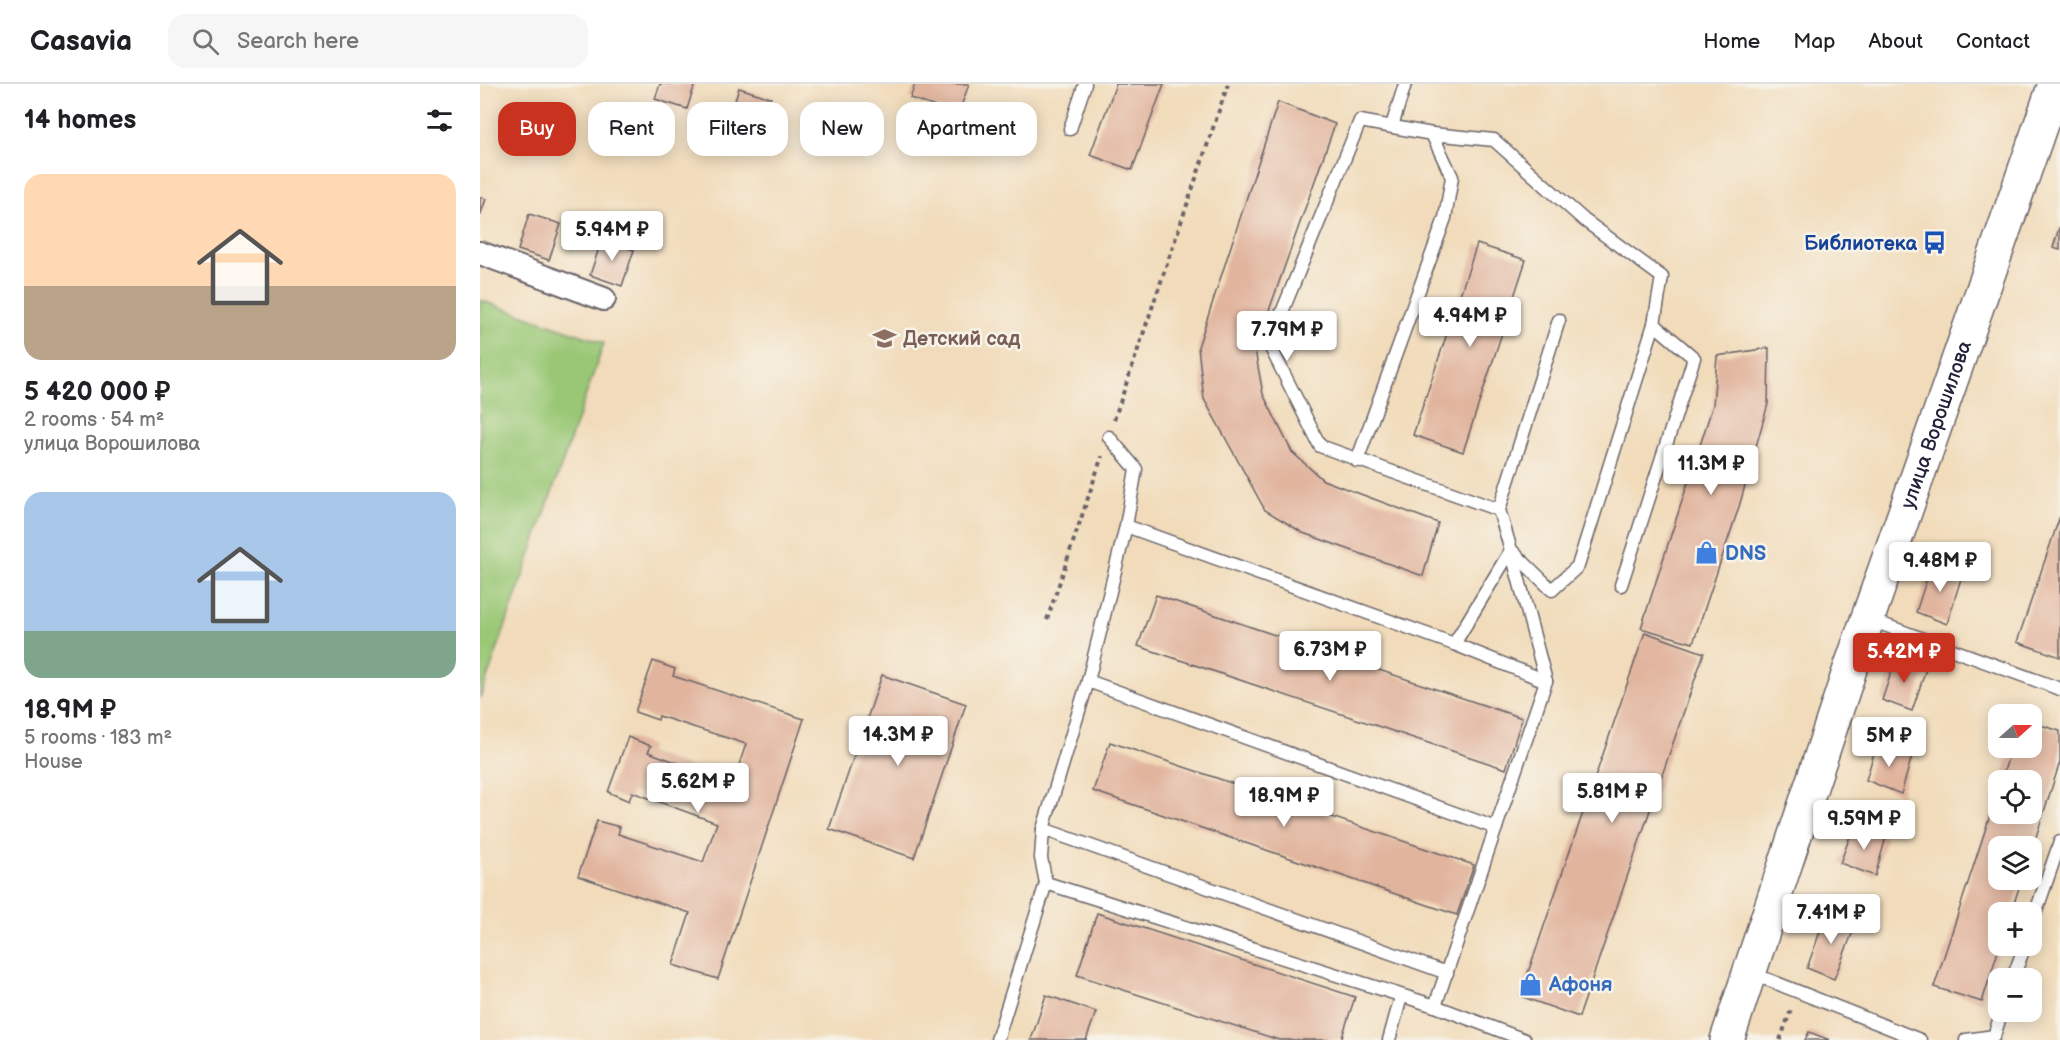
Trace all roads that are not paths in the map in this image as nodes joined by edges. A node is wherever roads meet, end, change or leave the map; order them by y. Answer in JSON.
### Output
{"nodes":[{"id":1,"x":1085,"y":84,"type":"edge"},
{"id":2,"x":1405,"y":84,"type":"edge"},
{"id":3,"x":2055,"y":94,"type":"edge"},
{"id":4,"x":1392,"y":126,"type":"junction"},
{"id":5,"x":1070,"y":129,"type":"dead end"},
{"id":6,"x":1432,"y":134,"type":"junction"},
{"id":7,"x":480,"y":253,"type":"edge"},
{"id":8,"x":604,"y":299,"type":"dead end"},
{"id":9,"x":1559,"y":320,"type":"dead end"},
{"id":10,"x":1654,"y":324,"type":"junction"},
{"id":11,"x":1109,"y":437,"type":"road end"},
{"id":12,"x":1357,"y":461,"type":"junction"},
{"id":13,"x":1499,"y":510,"type":"junction"},
{"id":14,"x":1126,"y":526,"type":"junction"},
{"id":15,"x":1511,"y":550,"type":"junction"},
{"id":16,"x":1621,"y":585,"type":"dead end"},
{"id":17,"x":1867,"y":619,"type":"junction"},
{"id":18,"x":1454,"y":644,"type":"junction"},
{"id":19,"x":1088,"y":681,"type":"junction"},
{"id":20,"x":1546,"y":681,"type":"junction"},
{"id":21,"x":2060,"y":689,"type":"edge"},
{"id":22,"x":1496,"y":828,"type":"junction"},
{"id":23,"x":1043,"y":829,"type":"junction"},
{"id":24,"x":2060,"y":842,"type":"edge"},
{"id":25,"x":1046,"y":884,"type":"junction"},
{"id":26,"x":2039,"y":902,"type":"edge"},
{"id":27,"x":1447,"y":973,"type":"junction"},
{"id":28,"x":1751,"y":973,"type":"junction"},
{"id":29,"x":1401,"y":997,"type":"junction"},
{"id":30,"x":1435,"y":1006,"type":"junction"},
{"id":31,"x":1998,"y":1022,"type":"edge"},
{"id":32,"x":997,"y":1040,"type":"edge"},
{"id":33,"x":1389,"y":1040,"type":"edge"},
{"id":34,"x":1525,"y":1040,"type":"edge"},
{"id":35,"x":1727,"y":1040,"type":"edge"},
{"id":36,"x":1920,"y":1040,"type":"edge"},
{"id":37,"x":1966,"y":1040,"type":"edge"}],
"edges":[{"from":1,"to":5,"type":"lane"},
{"from":2,"to":4,"type":"lane"},
{"from":3,"to":17,"type":"main road","name":"улица Ворошилова"},
{"from":4,"to":6,"type":"lane"},
{"from":4,"to":12,"type":"lane"},
{"from":6,"to":10,"type":"lane"},
{"from":6,"to":12,"type":"lane"},
{"from":7,"to":8,"type":"street"},
{"from":9,"to":13,"type":"lane"},
{"from":10,"to":15,"type":"lane"},
{"from":10,"to":16,"type":"lane"},
{"from":11,"to":14,"type":"lane"},
{"from":12,"to":13,"type":"lane"},
{"from":13,"to":15,"type":"lane"},
{"from":14,"to":18,"type":"lane"},
{"from":14,"to":19,"type":"lane"},
{"from":15,"to":18,"type":"lane"},
{"from":15,"to":20,"type":"lane"},
{"from":17,"to":21,"type":"lane"},
{"from":17,"to":28,"type":"main road","name":"улица Ворошилова"},
{"from":18,"to":20,"type":"lane"},
{"from":19,"to":22,"type":"lane"},
{"from":19,"to":23,"type":"lane"},
{"from":20,"to":22,"type":"lane"},
{"from":22,"to":27,"type":"lane"},
{"from":23,"to":25,"type":"lane"},
{"from":23,"to":27,"type":"lane"},
{"from":24,"to":26,"type":"lane"},
{"from":25,"to":29,"type":"lane"},
{"from":25,"to":32,"type":"lane"},
{"from":27,"to":30,"type":"lane"},
{"from":28,"to":35,"type":"main road","name":"улица Ворошилова"},
{"from":28,"to":36,"type":"lane"},
{"from":29,"to":30,"type":"lane"},
{"from":29,"to":33,"type":"lane"},
{"from":30,"to":34,"type":"lane"},
{"from":31,"to":37,"type":"lane"}]}
